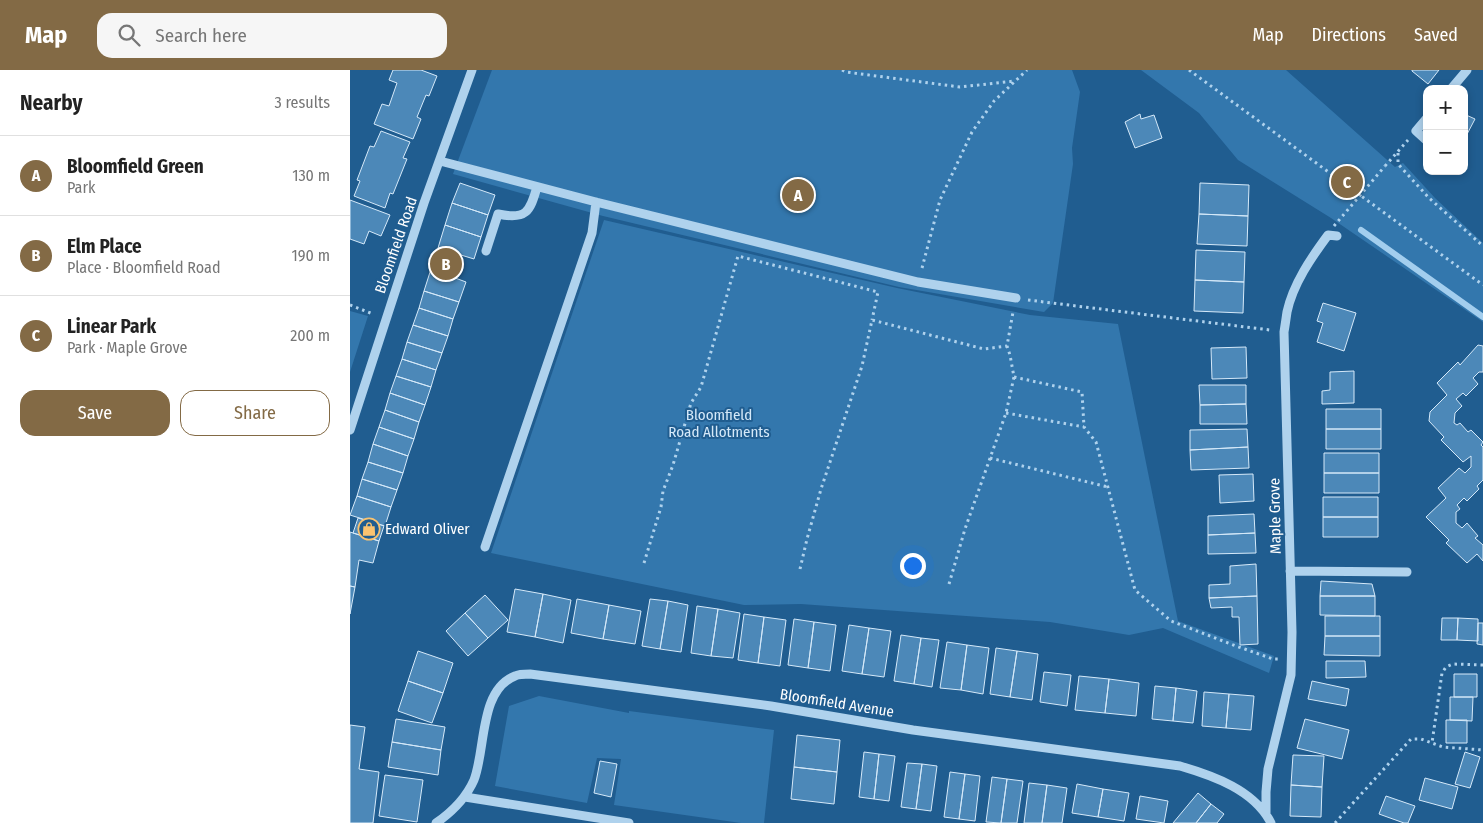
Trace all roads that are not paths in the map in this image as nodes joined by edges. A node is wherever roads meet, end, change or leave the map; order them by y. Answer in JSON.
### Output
{"nodes":[{"id":1,"x":472,"y":70,"type":"edge"},
{"id":2,"x":1467,"y":70,"type":"edge"},
{"id":3,"x":1454,"y":85,"type":"edge"},
{"id":4,"x":1423,"y":123,"type":"edge"},
{"id":5,"x":1423,"y":137,"type":"edge"},
{"id":6,"x":440,"y":161,"type":"junction"},
{"id":7,"x":537,"y":187,"type":"junction"},
{"id":8,"x":596,"y":202,"type":"junction"},
{"id":9,"x":1337,"y":236,"type":"dead end"},
{"id":10,"x":486,"y":251,"type":"dead end"},
{"id":11,"x":1016,"y":298,"type":"road end"},
{"id":12,"x":350,"y":430,"type":"edge"},
{"id":13,"x":486,"y":547,"type":"dead end"},
{"id":14,"x":1290,"y":571,"type":"junction"},
{"id":15,"x":1407,"y":572,"type":"dead end"},
{"id":16,"x":464,"y":797,"type":"junction"},
{"id":17,"x":1266,"y":813,"type":"junction"},
{"id":18,"x":436,"y":823,"type":"edge"},
{"id":19,"x":629,"y":823,"type":"edge"},
{"id":20,"x":1271,"y":823,"type":"edge"}],
"edges":[{"from":1,"to":6,"type":"street","name":"Bloomfield Road"},
{"from":2,"to":3,"type":"street"},
{"from":4,"to":5,"type":"street"},
{"from":6,"to":7,"type":"street"},
{"from":6,"to":12,"type":"street","name":"Bloomfield Road"},
{"from":7,"to":8,"type":"street"},
{"from":7,"to":10,"type":"street"},
{"from":8,"to":11,"type":"street"},
{"from":8,"to":13,"type":"street"},
{"from":9,"to":14,"type":"street","name":"Maple Grove"},
{"from":14,"to":15,"type":"street"},
{"from":14,"to":17,"type":"street","name":"Maple Grove"},
{"from":16,"to":17,"type":"street","name":"Bloomfield Avenue"},
{"from":16,"to":18,"type":"street","name":"Bloomfield Avenue"},
{"from":16,"to":19,"type":"street"},
{"from":17,"to":20,"type":"street","name":"Bloomfield Avenue"}]}
